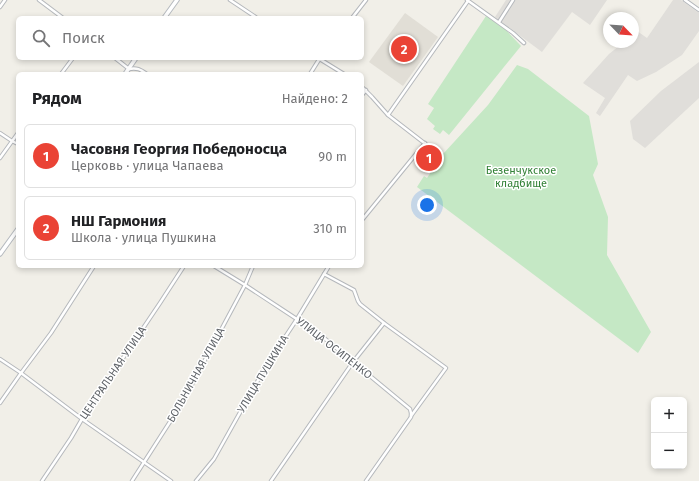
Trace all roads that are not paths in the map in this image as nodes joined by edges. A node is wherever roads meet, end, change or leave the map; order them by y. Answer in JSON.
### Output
{"nodes":[{"id":1,"x":5,"y":0,"type":"edge"},
{"id":2,"x":39,"y":0,"type":"edge"},
{"id":3,"x":177,"y":0,"type":"edge"},
{"id":4,"x":230,"y":0,"type":"edge"},
{"id":5,"x":366,"y":0,"type":"edge"},
{"id":6,"x":468,"y":0,"type":"edge"},
{"id":7,"x":513,"y":0,"type":"edge"},
{"id":8,"x":685,"y":0,"type":"edge"},
{"id":9,"x":0,"y":7,"type":"edge"},
{"id":10,"x":699,"y":10,"type":"edge"},
{"id":11,"x":60,"y":16,"type":"edge"},
{"id":12,"x":165,"y":16,"type":"edge"},
{"id":13,"x":254,"y":16,"type":"edge"},
{"id":14,"x":354,"y":16,"type":"edge"},
{"id":15,"x":499,"y":22,"type":"junction"},
{"id":16,"x":524,"y":43,"type":"dead end"},
{"id":17,"x":72,"y":60,"type":"edge"},
{"id":18,"x":118,"y":60,"type":"edge"},
{"id":19,"x":135,"y":60,"type":"edge"},
{"id":20,"x":318,"y":60,"type":"edge"},
{"id":21,"x":322,"y":60,"type":"edge"},
{"id":22,"x":129,"y":69,"type":"junction"},
{"id":23,"x":63,"y":72,"type":"edge"},
{"id":24,"x":127,"y":72,"type":"edge"},
{"id":25,"x":143,"y":72,"type":"edge"},
{"id":26,"x":311,"y":72,"type":"edge"},
{"id":27,"x":341,"y":72,"type":"edge"},
{"id":28,"x":366,"y":90,"type":"edge"},
{"id":29,"x":388,"y":115,"type":"junction"},
{"id":30,"x":0,"y":133,"type":"edge"},
{"id":31,"x":16,"y":136,"type":"edge"},
{"id":32,"x":12,"y":142,"type":"junction"},
{"id":33,"x":16,"y":143,"type":"edge"},
{"id":34,"x":425,"y":143,"type":"junction"},
{"id":35,"x":441,"y":156,"type":"dead end"},
{"id":36,"x":0,"y":158,"type":"edge"},
{"id":37,"x":364,"y":218,"type":"edge"},
{"id":38,"x":16,"y":232,"type":"edge"},
{"id":39,"x":0,"y":254,"type":"edge"},
{"id":40,"x":93,"y":268,"type":"edge"},
{"id":41,"x":183,"y":268,"type":"edge"},
{"id":42,"x":217,"y":268,"type":"edge"},
{"id":43,"x":252,"y":268,"type":"edge"},
{"id":44,"x":328,"y":268,"type":"edge"},
{"id":45,"x":324,"y":274,"type":"junction"},
{"id":46,"x":245,"y":285,"type":"junction"},
{"id":47,"x":297,"y":319,"type":"junction"},
{"id":48,"x":384,"y":323,"type":"junction"},
{"id":49,"x":0,"y":359,"type":"edge"},
{"id":50,"x":353,"y":362,"type":"junction"},
{"id":51,"x":21,"y":373,"type":"junction"},
{"id":52,"x":0,"y":403,"type":"edge"},
{"id":53,"x":411,"y":417,"type":"junction"},
{"id":54,"x":82,"y":418,"type":"junction"},
{"id":55,"x":145,"y":462,"type":"junction"},
{"id":56,"x":42,"y":481,"type":"edge"},
{"id":57,"x":132,"y":481,"type":"edge"},
{"id":58,"x":171,"y":481,"type":"edge"},
{"id":59,"x":196,"y":481,"type":"edge"},
{"id":60,"x":271,"y":481,"type":"edge"},
{"id":61,"x":366,"y":481,"type":"edge"}],
"edges":[{"from":1,"to":9,"type":"street"},
{"from":2,"to":11,"type":"street"},
{"from":3,"to":12,"type":"street"},
{"from":4,"to":13,"type":"street"},
{"from":5,"to":14,"type":"street"},
{"from":6,"to":15,"type":"street"},
{"from":6,"to":29,"type":"street"},
{"from":7,"to":15,"type":"street"},
{"from":8,"to":10,"type":"street"},
{"from":15,"to":16,"type":"street"},
{"from":17,"to":23,"type":"street"},
{"from":18,"to":22,"type":"street"},
{"from":19,"to":22,"type":"street"},
{"from":20,"to":26,"type":"street"},
{"from":21,"to":27,"type":"street"},
{"from":22,"to":24,"type":"street"},
{"from":22,"to":25,"type":"street"},
{"from":28,"to":29,"type":"street"},
{"from":29,"to":34,"type":"street"},
{"from":30,"to":32,"type":"street"},
{"from":31,"to":32,"type":"street"},
{"from":32,"to":33,"type":"street"},
{"from":32,"to":36,"type":"street"},
{"from":34,"to":35,"type":"street"},
{"from":34,"to":37,"type":"street"},
{"from":38,"to":39,"type":"street"},
{"from":40,"to":51,"type":"street"},
{"from":41,"to":54,"type":"street","name":"ЦЕНТРАЛЬНАЯ УЛИЦА"},
{"from":42,"to":46,"type":"street","name":"УЛИЦА ОСИПЕНКО"},
{"from":43,"to":46,"type":"street","name":"БОЛЬНИЧНАЯ УЛИЦА"},
{"from":44,"to":45,"type":"street","name":"УЛИЦА ПУШКИНА"},
{"from":45,"to":47,"type":"street","name":"УЛИЦА ПУШКИНА"},
{"from":45,"to":48,"type":"street"},
{"from":46,"to":47,"type":"street","name":"УЛИЦА ОСИПЕНКО"},
{"from":46,"to":55,"type":"street","name":"БОЛЬНИЧНАЯ УЛИЦА"},
{"from":47,"to":50,"type":"street","name":"УЛИЦА ОСИПЕНКО"},
{"from":47,"to":59,"type":"street","name":"УЛИЦА ПУШКИНА"},
{"from":48,"to":50,"type":"street"},
{"from":48,"to":53,"type":"street"},
{"from":49,"to":51,"type":"street"},
{"from":50,"to":53,"type":"street","name":"УЛИЦА ОСИПЕНКО"},
{"from":50,"to":60,"type":"street"},
{"from":51,"to":52,"type":"street"},
{"from":51,"to":54,"type":"street"},
{"from":53,"to":61,"type":"street"},
{"from":54,"to":55,"type":"street"},
{"from":54,"to":56,"type":"street","name":"ЦЕНТРАЛЬНАЯ УЛИЦА"},
{"from":55,"to":57,"type":"street","name":"БОЛЬНИЧНАЯ УЛИЦА"},
{"from":55,"to":58,"type":"street"}]}
